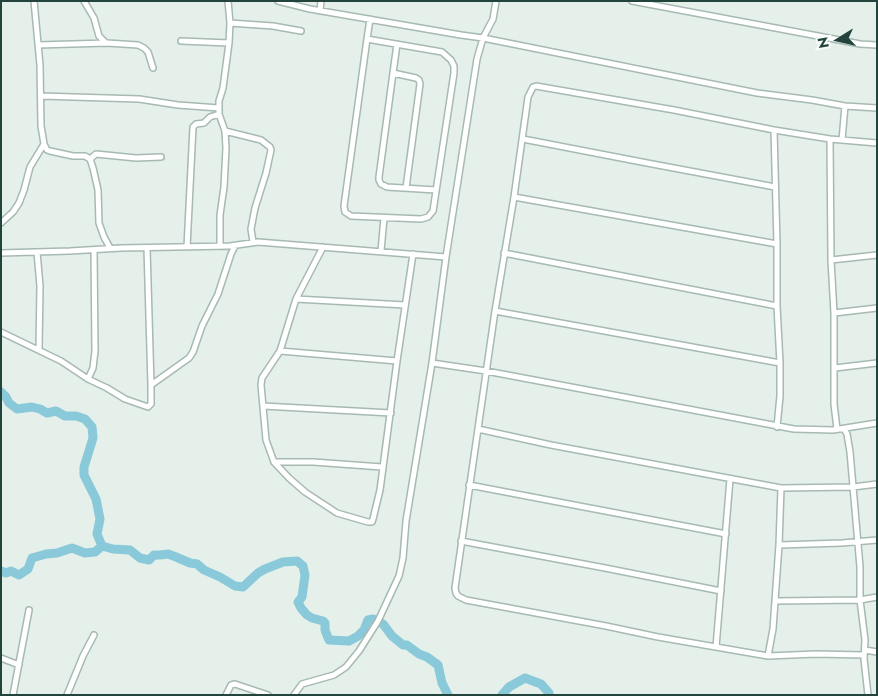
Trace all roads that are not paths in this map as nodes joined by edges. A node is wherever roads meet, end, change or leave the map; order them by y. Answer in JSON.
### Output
{"nodes":[{"id":1,"x":34,"y":1,"type":"edge"},
{"id":2,"x":84,"y":1,"type":"edge"},
{"id":3,"x":228,"y":1,"type":"edge"},
{"id":4,"x":278,"y":1,"type":"edge"},
{"id":5,"x":321,"y":1,"type":"edge"},
{"id":6,"x":496,"y":1,"type":"edge"},
{"id":7,"x":632,"y":1,"type":"edge"},
{"id":8,"x":320,"y":10,"type":"junction"},
{"id":9,"x":370,"y":19,"type":"junction"},
{"id":10,"x":230,"y":24,"type":"junction"},
{"id":11,"x":301,"y":31,"type":"dead end"},
{"id":12,"x":483,"y":38,"type":"junction"},
{"id":13,"x":367,"y":39,"type":"junction"},
{"id":14,"x":181,"y":41,"type":"dead end"},
{"id":15,"x":107,"y":43,"type":"junction"},
{"id":16,"x":228,"y":43,"type":"junction"},
{"id":17,"x":397,"y":44,"type":"junction"},
{"id":18,"x":38,"y":45,"type":"junction"},
{"id":19,"x":877,"y":45,"type":"edge"},
{"id":20,"x":154,"y":68,"type":"dead end"},
{"id":21,"x":393,"y":73,"type":"junction"},
{"id":22,"x":41,"y":96,"type":"junction"},
{"id":23,"x":845,"y":106,"type":"junction"},
{"id":24,"x":877,"y":108,"type":"edge"},
{"id":25,"x":219,"y":111,"type":"junction"},
{"id":26,"x":774,"y":130,"type":"junction"},
{"id":27,"x":224,"y":131,"type":"junction"},
{"id":28,"x":523,"y":139,"type":"junction"},
{"id":29,"x":830,"y":139,"type":"junction"},
{"id":30,"x":842,"y":140,"type":"junction"},
{"id":31,"x":877,"y":143,"type":"edge"},
{"id":32,"x":44,"y":144,"type":"junction"},
{"id":33,"x":161,"y":157,"type":"dead end"},
{"id":34,"x":90,"y":159,"type":"junction"},
{"id":35,"x":775,"y":186,"type":"junction"},
{"id":36,"x":406,"y":188,"type":"junction"},
{"id":37,"x":436,"y":190,"type":"junction"},
{"id":38,"x":514,"y":198,"type":"junction"},
{"id":39,"x":384,"y":218,"type":"junction"},
{"id":40,"x":1,"y":223,"type":"edge"},
{"id":41,"x":253,"y":242,"type":"junction"},
{"id":42,"x":777,"y":244,"type":"junction"},
{"id":43,"x":220,"y":246,"type":"junction"},
{"id":44,"x":235,"y":246,"type":"junction"},
{"id":45,"x":186,"y":247,"type":"junction"},
{"id":46,"x":324,"y":247,"type":"junction"},
{"id":47,"x":110,"y":248,"type":"junction"},
{"id":48,"x":147,"y":248,"type":"junction"},
{"id":49,"x":94,"y":250,"type":"junction"},
{"id":50,"x":381,"y":251,"type":"junction"},
{"id":51,"x":37,"y":252,"type":"junction"},
{"id":52,"x":1,"y":253,"type":"edge"},
{"id":53,"x":504,"y":253,"type":"junction"},
{"id":54,"x":413,"y":254,"type":"junction"},
{"id":55,"x":877,"y":255,"type":"edge"},
{"id":56,"x":446,"y":257,"type":"junction"},
{"id":57,"x":831,"y":260,"type":"junction"},
{"id":58,"x":296,"y":299,"type":"junction"},
{"id":59,"x":405,"y":305,"type":"junction"},
{"id":60,"x":777,"y":306,"type":"junction"},
{"id":61,"x":877,"y":308,"type":"edge"},
{"id":62,"x":495,"y":311,"type":"junction"},
{"id":63,"x":834,"y":314,"type":"junction"},
{"id":64,"x":1,"y":332,"type":"edge"},
{"id":65,"x":39,"y":349,"type":"junction"},
{"id":66,"x":280,"y":352,"type":"junction"},
{"id":67,"x":397,"y":361,"type":"junction"},
{"id":68,"x":432,"y":363,"type":"junction"},
{"id":69,"x":780,"y":363,"type":"junction"},
{"id":70,"x":877,"y":363,"type":"edge"},
{"id":71,"x":835,"y":368,"type":"junction"},
{"id":72,"x":486,"y":371,"type":"junction"},
{"id":73,"x":88,"y":379,"type":"junction"},
{"id":74,"x":151,"y":385,"type":"junction"},
{"id":75,"x":263,"y":406,"type":"junction"},
{"id":76,"x":391,"y":413,"type":"junction"},
{"id":77,"x":877,"y":423,"type":"edge"},
{"id":78,"x":777,"y":427,"type":"junction"},
{"id":79,"x":478,"y":429,"type":"junction"},
{"id":80,"x":841,"y":429,"type":"junction"},
{"id":81,"x":274,"y":462,"type":"junction"},
{"id":82,"x":382,"y":467,"type":"junction"},
{"id":83,"x":730,"y":479,"type":"junction"},
{"id":84,"x":877,"y":484,"type":"edge"},
{"id":85,"x":469,"y":485,"type":"junction"},
{"id":86,"x":853,"y":487,"type":"junction"},
{"id":87,"x":781,"y":488,"type":"junction"},
{"id":88,"x":726,"y":534,"type":"junction"},
{"id":89,"x":877,"y":540,"type":"edge"},
{"id":90,"x":461,"y":541,"type":"junction"},
{"id":91,"x":858,"y":542,"type":"junction"},
{"id":92,"x":779,"y":545,"type":"junction"},
{"id":93,"x":721,"y":591,"type":"junction"},
{"id":94,"x":877,"y":597,"type":"edge"},
{"id":95,"x":860,"y":600,"type":"junction"},
{"id":96,"x":775,"y":601,"type":"junction"},
{"id":97,"x":28,"y":610,"type":"dead end"},
{"id":98,"x":94,"y":635,"type":"dead end"},
{"id":99,"x":716,"y":647,"type":"junction"},
{"id":100,"x":864,"y":652,"type":"junction"},
{"id":101,"x":877,"y":652,"type":"edge"},
{"id":102,"x":768,"y":656,"type":"junction"},
{"id":103,"x":1,"y":658,"type":"edge"},
{"id":104,"x":19,"y":665,"type":"junction"},
{"id":105,"x":13,"y":695,"type":"edge"},
{"id":106,"x":68,"y":695,"type":"edge"},
{"id":107,"x":226,"y":695,"type":"edge"},
{"id":108,"x":268,"y":695,"type":"edge"},
{"id":109,"x":294,"y":695,"type":"edge"},
{"id":110,"x":868,"y":695,"type":"edge"}],
"edges":[{"from":1,"to":18,"type":"street"},
{"from":2,"to":15,"type":"street"},
{"from":3,"to":10,"type":"street"},
{"from":4,"to":8,"type":"street"},
{"from":5,"to":8,"type":"street"},
{"from":6,"to":12,"type":"street"},
{"from":7,"to":19,"type":"street"},
{"from":8,"to":9,"type":"street"},
{"from":9,"to":12,"type":"street"},
{"from":9,"to":13,"type":"street"},
{"from":10,"to":11,"type":"street"},
{"from":10,"to":16,"type":"street"},
{"from":12,"to":23,"type":"street"},
{"from":12,"to":56,"type":"street"},
{"from":13,"to":17,"type":"street"},
{"from":13,"to":39,"type":"street"},
{"from":14,"to":16,"type":"street"},
{"from":15,"to":18,"type":"street"},
{"from":15,"to":20,"type":"street"},
{"from":16,"to":25,"type":"street"},
{"from":17,"to":21,"type":"street"},
{"from":17,"to":37,"type":"street"},
{"from":18,"to":22,"type":"street"},
{"from":21,"to":36,"type":"street"},
{"from":21,"to":36,"type":"street"},
{"from":22,"to":25,"type":"street"},
{"from":22,"to":32,"type":"street"},
{"from":23,"to":24,"type":"street"},
{"from":23,"to":30,"type":"street"},
{"from":25,"to":27,"type":"street"},
{"from":25,"to":45,"type":"street"},
{"from":26,"to":28,"type":"street"},
{"from":26,"to":29,"type":"street"},
{"from":26,"to":35,"type":"street"},
{"from":27,"to":41,"type":"street"},
{"from":27,"to":43,"type":"street"},
{"from":28,"to":35,"type":"street"},
{"from":28,"to":38,"type":"street"},
{"from":29,"to":30,"type":"street"},
{"from":29,"to":57,"type":"street"},
{"from":30,"to":31,"type":"street"},
{"from":32,"to":34,"type":"street"},
{"from":32,"to":40,"type":"street"},
{"from":33,"to":34,"type":"street"},
{"from":34,"to":47,"type":"street"},
{"from":35,"to":42,"type":"street"},
{"from":36,"to":37,"type":"street"},
{"from":37,"to":39,"type":"street"},
{"from":38,"to":42,"type":"street"},
{"from":38,"to":53,"type":"street"},
{"from":39,"to":50,"type":"street"},
{"from":41,"to":44,"type":"street"},
{"from":41,"to":46,"type":"street"},
{"from":42,"to":60,"type":"street"},
{"from":43,"to":44,"type":"street"},
{"from":43,"to":45,"type":"street"},
{"from":44,"to":74,"type":"street"},
{"from":45,"to":48,"type":"street"},
{"from":46,"to":50,"type":"street"},
{"from":46,"to":58,"type":"street"},
{"from":47,"to":48,"type":"street"},
{"from":47,"to":49,"type":"street"},
{"from":48,"to":74,"type":"street"},
{"from":49,"to":51,"type":"street"},
{"from":49,"to":73,"type":"street"},
{"from":50,"to":54,"type":"street"},
{"from":51,"to":52,"type":"street"},
{"from":51,"to":65,"type":"street"},
{"from":53,"to":60,"type":"street"},
{"from":53,"to":62,"type":"street"},
{"from":54,"to":56,"type":"street"},
{"from":54,"to":59,"type":"street"},
{"from":55,"to":57,"type":"street"},
{"from":56,"to":68,"type":"street"},
{"from":57,"to":63,"type":"street"},
{"from":58,"to":59,"type":"street"},
{"from":58,"to":66,"type":"street"},
{"from":59,"to":67,"type":"street"},
{"from":60,"to":69,"type":"street"},
{"from":61,"to":63,"type":"street"},
{"from":62,"to":69,"type":"street"},
{"from":62,"to":72,"type":"street"},
{"from":63,"to":71,"type":"street"},
{"from":64,"to":65,"type":"street"},
{"from":65,"to":73,"type":"street"},
{"from":66,"to":67,"type":"street"},
{"from":66,"to":75,"type":"street"},
{"from":67,"to":76,"type":"street"},
{"from":68,"to":72,"type":"street"},
{"from":68,"to":109,"type":"street"},
{"from":69,"to":78,"type":"street"},
{"from":70,"to":71,"type":"street"},
{"from":71,"to":80,"type":"street"},
{"from":72,"to":78,"type":"street"},
{"from":72,"to":79,"type":"street"},
{"from":73,"to":74,"type":"street"},
{"from":75,"to":76,"type":"street"},
{"from":75,"to":81,"type":"street"},
{"from":76,"to":82,"type":"street"},
{"from":77,"to":80,"type":"street"},
{"from":78,"to":80,"type":"street"},
{"from":79,"to":83,"type":"street"},
{"from":79,"to":85,"type":"street"},
{"from":80,"to":86,"type":"street"},
{"from":81,"to":82,"type":"street"},
{"from":81,"to":82,"type":"street"},
{"from":83,"to":87,"type":"street"},
{"from":83,"to":88,"type":"street"},
{"from":84,"to":86,"type":"street"},
{"from":85,"to":88,"type":"street"},
{"from":85,"to":90,"type":"street"},
{"from":86,"to":87,"type":"street"},
{"from":86,"to":91,"type":"street"},
{"from":87,"to":92,"type":"street"},
{"from":88,"to":93,"type":"street"},
{"from":89,"to":91,"type":"street"},
{"from":90,"to":93,"type":"street"},
{"from":90,"to":99,"type":"street"},
{"from":91,"to":92,"type":"street"},
{"from":91,"to":95,"type":"street"},
{"from":92,"to":96,"type":"street"},
{"from":93,"to":99,"type":"street"},
{"from":94,"to":95,"type":"street"},
{"from":95,"to":96,"type":"street"},
{"from":95,"to":100,"type":"street"},
{"from":96,"to":102,"type":"street"},
{"from":97,"to":104,"type":"street"},
{"from":98,"to":106,"type":"street"},
{"from":99,"to":102,"type":"street"},
{"from":100,"to":101,"type":"street"},
{"from":100,"to":102,"type":"street"},
{"from":100,"to":110,"type":"street"},
{"from":103,"to":104,"type":"street"},
{"from":104,"to":105,"type":"street"},
{"from":107,"to":108,"type":"street"}]}
